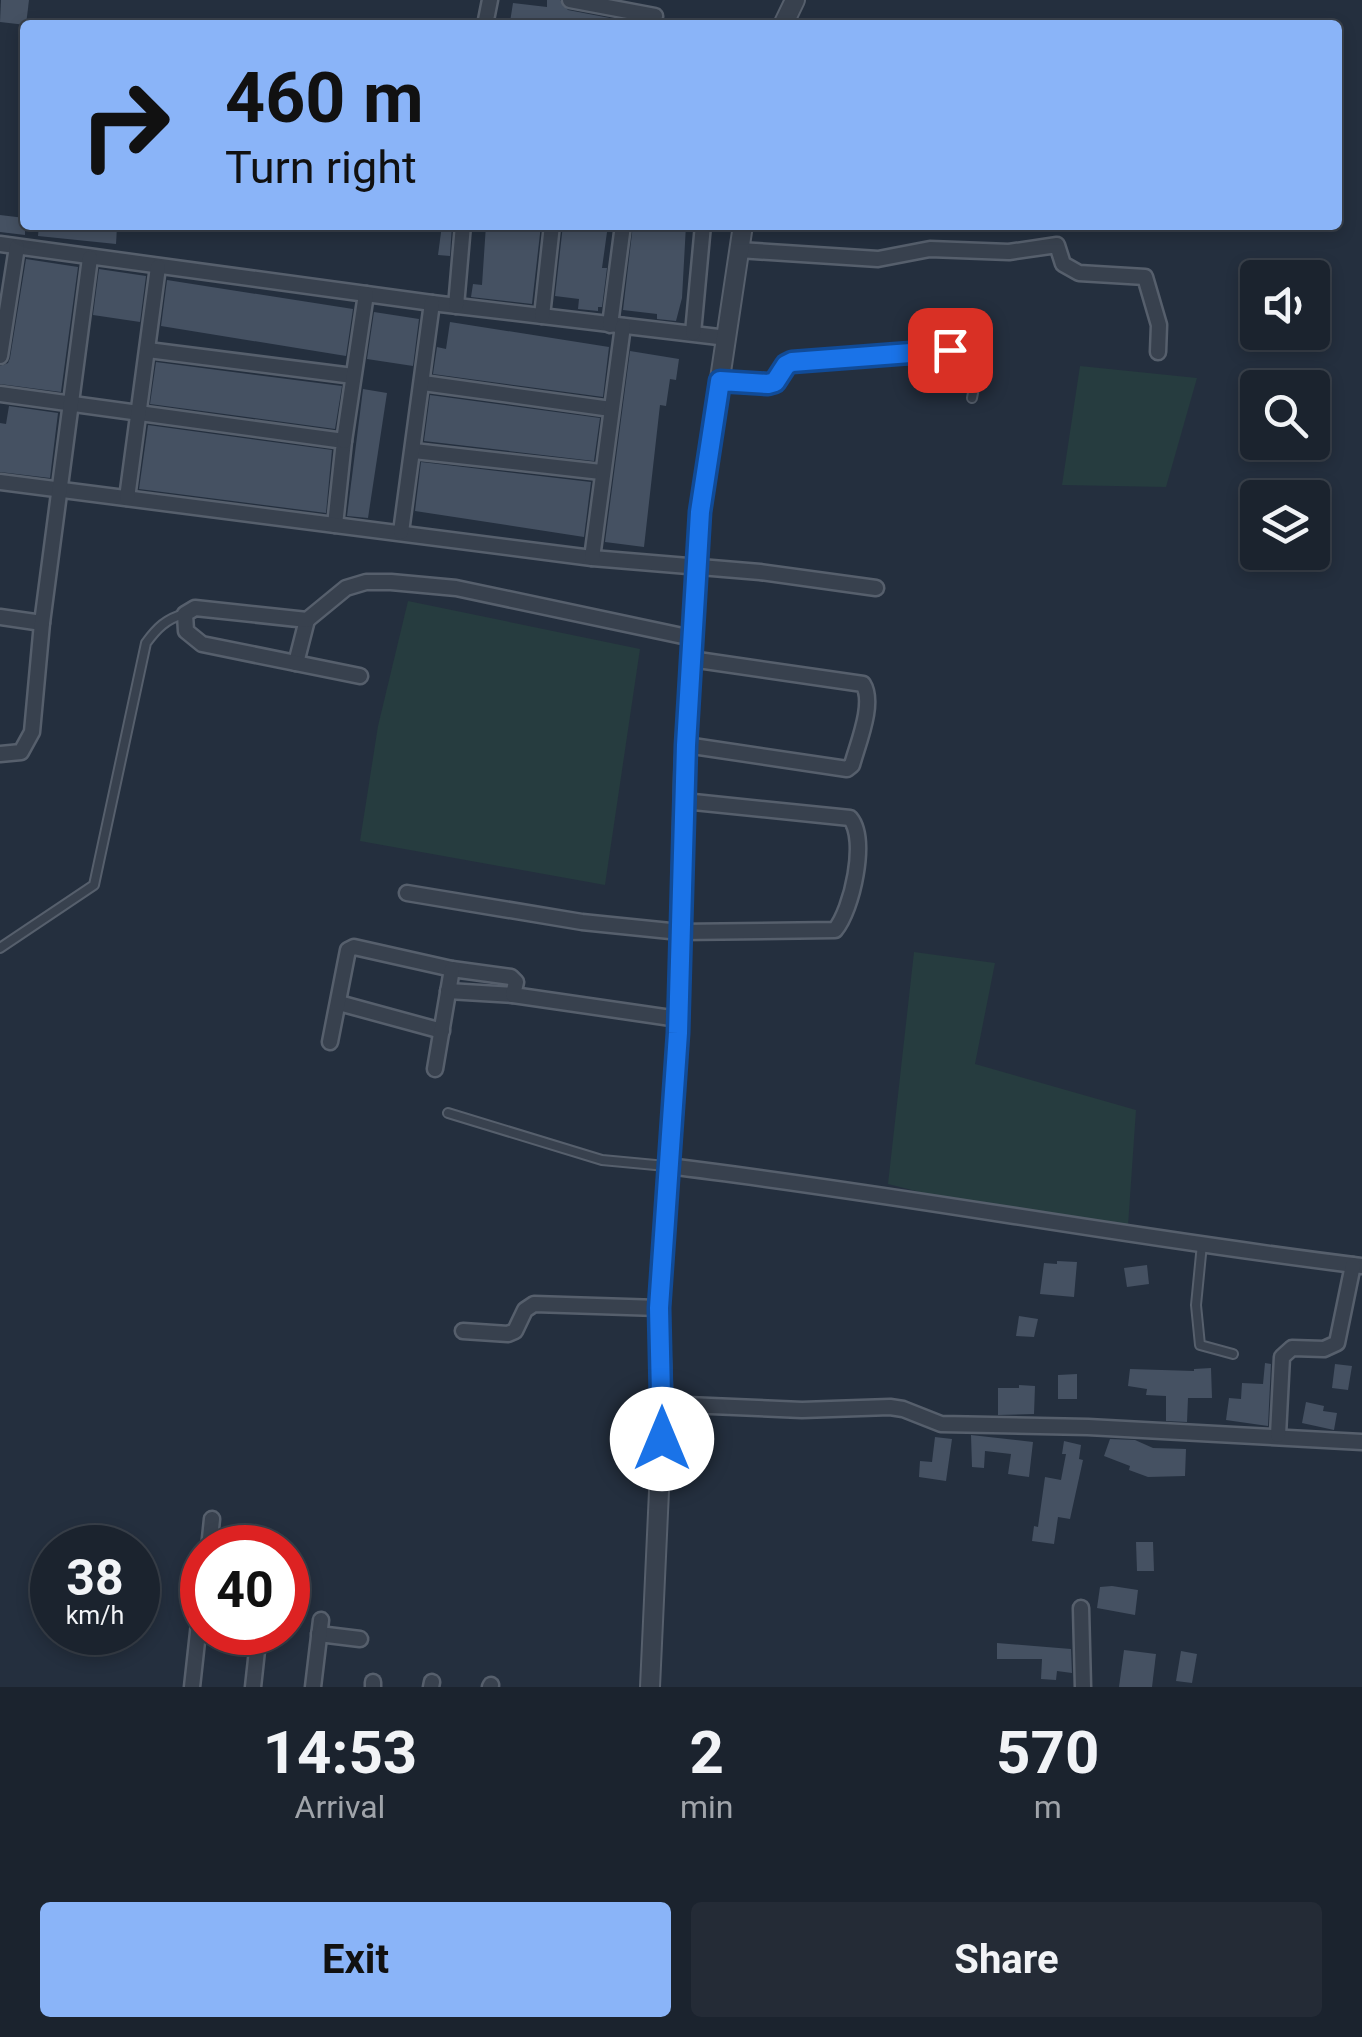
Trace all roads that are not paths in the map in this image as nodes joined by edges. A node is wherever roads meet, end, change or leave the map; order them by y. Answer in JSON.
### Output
{"nodes":[{"id":1,"x":570,"y":0,"type":"edge"},
{"id":2,"x":658,"y":0,"type":"edge"},
{"id":3,"x":654,"y":20,"type":"edge"},
{"id":4,"x":463,"y":230,"type":"edge"},
{"id":5,"x":551,"y":230,"type":"edge"},
{"id":6,"x":623,"y":230,"type":"edge"},
{"id":7,"x":703,"y":230,"type":"edge"},
{"id":8,"x":742,"y":230,"type":"edge"},
{"id":9,"x":0,"y":244,"type":"edge"},
{"id":10,"x":18,"y":247,"type":"junction"},
{"id":11,"x":739,"y":250,"type":"junction"},
{"id":12,"x":90,"y":258,"type":"junction"},
{"id":13,"x":158,"y":267,"type":"junction"},
{"id":14,"x":366,"y":294,"type":"junction"},
{"id":15,"x":432,"y":303,"type":"junction"},
{"id":16,"x":456,"y":306,"type":"junction"},
{"id":17,"x":542,"y":316,"type":"junction"},
{"id":18,"x":616,"y":325,"type":"junction"},
{"id":19,"x":694,"y":333,"type":"junction"},
{"id":20,"x":727,"y":338,"type":"junction"},
{"id":21,"x":148,"y":350,"type":"junction"},
{"id":22,"x":1158,"y":352,"type":"dead end"},
{"id":23,"x":0,"y":356,"type":"edge"},
{"id":24,"x":353,"y":376,"type":"junction"},
{"id":25,"x":720,"y":381,"type":"junction"},
{"id":26,"x":423,"y":383,"type":"junction"},
{"id":27,"x":0,"y":394,"type":"edge"},
{"id":28,"x":972,"y":398,"type":"dead end"},
{"id":29,"x":70,"y":404,"type":"junction"},
{"id":30,"x":611,"y":409,"type":"junction"},
{"id":31,"x":140,"y":414,"type":"junction"},
{"id":32,"x":344,"y":441,"type":"junction"},
{"id":33,"x":414,"y":451,"type":"junction"},
{"id":34,"x":601,"y":472,"type":"junction"},
{"id":35,"x":0,"y":482,"type":"edge"},
{"id":36,"x":59,"y":490,"type":"junction"},
{"id":37,"x":128,"y":498,"type":"junction"},
{"id":38,"x":334,"y":525,"type":"junction"},
{"id":39,"x":402,"y":532,"type":"junction"},
{"id":40,"x":592,"y":558,"type":"junction"},
{"id":41,"x":696,"y":569,"type":"junction"},
{"id":42,"x":876,"y":588,"type":"dead end"},
{"id":43,"x":185,"y":614,"type":"junction"},
{"id":44,"x":0,"y":617,"type":"edge"},
{"id":45,"x":307,"y":620,"type":"junction"},
{"id":46,"x":42,"y":623,"type":"junction"},
{"id":47,"x":692,"y":638,"type":"junction"},
{"id":48,"x":691,"y":659,"type":"junction"},
{"id":49,"x":296,"y":663,"type":"junction"},
{"id":50,"x":360,"y":676,"type":"dead end"},
{"id":51,"x":686,"y":745,"type":"junction"},
{"id":52,"x":0,"y":754,"type":"edge"},
{"id":53,"x":684,"y":801,"type":"junction"},
{"id":54,"x":407,"y":893,"type":"dead end"},
{"id":55,"x":680,"y":932,"type":"junction"},
{"id":56,"x":0,"y":948,"type":"edge"},
{"id":57,"x":452,"y":968,"type":"junction"},
{"id":58,"x":448,"y":991,"type":"junction"},
{"id":59,"x":513,"y":995,"type":"junction"},
{"id":60,"x":339,"y":1003,"type":"junction"},
{"id":61,"x":678,"y":1018,"type":"junction"},
{"id":62,"x":442,"y":1031,"type":"junction"},
{"id":63,"x":330,"y":1042,"type":"dead end"},
{"id":64,"x":435,"y":1069,"type":"dead end"},
{"id":65,"x":448,"y":1113,"type":"dead end"},
{"id":66,"x":668,"y":1166,"type":"junction"},
{"id":67,"x":1202,"y":1244,"type":"junction"},
{"id":68,"x":1358,"y":1265,"type":"edge"},
{"id":69,"x":659,"y":1308,"type":"junction"},
{"id":70,"x":463,"y":1331,"type":"dead end"},
{"id":71,"x":1233,"y":1354,"type":"dead end"},
{"id":72,"x":662,"y":1404,"type":"junction"},
{"id":73,"x":1278,"y":1435,"type":"junction"},
{"id":74,"x":1362,"y":1442,"type":"edge"},
{"id":75,"x":212,"y":1519,"type":"dead end"},
{"id":76,"x":211,"y":1525,"type":"edge"},
{"id":77,"x":1081,"y":1608,"type":"dead end"},
{"id":78,"x":360,"y":1639,"type":"dead end"},
{"id":79,"x":196,"y":1655,"type":"edge"},
{"id":80,"x":256,"y":1655,"type":"edge"},
{"id":81,"x":192,"y":1687,"type":"edge"},
{"id":82,"x":253,"y":1687,"type":"edge"},
{"id":83,"x":313,"y":1687,"type":"edge"},
{"id":84,"x":650,"y":1687,"type":"edge"},
{"id":85,"x":1083,"y":1687,"type":"edge"}],
"edges":[{"from":1,"to":3,"type":"street"},
{"from":2,"to":3,"type":"street"},
{"from":4,"to":16,"type":"street"},
{"from":5,"to":17,"type":"street"},
{"from":6,"to":18,"type":"street"},
{"from":7,"to":19,"type":"street"},
{"from":8,"to":11,"type":"street"},
{"from":9,"to":10,"type":"street"},
{"from":10,"to":12,"type":"street"},
{"from":10,"to":23,"type":"street"},
{"from":11,"to":20,"type":"street"},
{"from":11,"to":22,"type":"street"},
{"from":12,"to":13,"type":"street"},
{"from":12,"to":29,"type":"street"},
{"from":13,"to":14,"type":"street"},
{"from":13,"to":21,"type":"street"},
{"from":14,"to":15,"type":"street"},
{"from":14,"to":24,"type":"street"},
{"from":15,"to":16,"type":"street"},
{"from":15,"to":26,"type":"street"},
{"from":16,"to":17,"type":"street"},
{"from":17,"to":18,"type":"street"},
{"from":18,"to":19,"type":"street"},
{"from":18,"to":30,"type":"street"},
{"from":19,"to":20,"type":"street"},
{"from":20,"to":25,"type":"street"},
{"from":21,"to":24,"type":"street"},
{"from":21,"to":31,"type":"street"},
{"from":24,"to":32,"type":"street"},
{"from":25,"to":28,"type":"lane"},
{"from":25,"to":41,"type":"street"},
{"from":26,"to":30,"type":"street"},
{"from":26,"to":33,"type":"street"},
{"from":27,"to":29,"type":"street"},
{"from":29,"to":31,"type":"street"},
{"from":29,"to":36,"type":"street"},
{"from":30,"to":34,"type":"street"},
{"from":31,"to":32,"type":"street"},
{"from":31,"to":37,"type":"street"},
{"from":32,"to":38,"type":"street"},
{"from":33,"to":34,"type":"street"},
{"from":33,"to":39,"type":"street"},
{"from":34,"to":40,"type":"street"},
{"from":35,"to":36,"type":"street"},
{"from":36,"to":37,"type":"street"},
{"from":36,"to":46,"type":"street"},
{"from":37,"to":38,"type":"street"},
{"from":38,"to":39,"type":"street"},
{"from":39,"to":40,"type":"street"},
{"from":40,"to":41,"type":"street"},
{"from":41,"to":42,"type":"street"},
{"from":41,"to":47,"type":"street"},
{"from":43,"to":45,"type":"street"},
{"from":43,"to":49,"type":"street"},
{"from":43,"to":56,"type":"lane"},
{"from":44,"to":46,"type":"street"},
{"from":45,"to":47,"type":"street"},
{"from":45,"to":49,"type":"street"},
{"from":46,"to":52,"type":"street"},
{"from":47,"to":48,"type":"street"},
{"from":48,"to":51,"type":"street"},
{"from":48,"to":51,"type":"street"},
{"from":49,"to":50,"type":"street"},
{"from":51,"to":53,"type":"street"},
{"from":53,"to":55,"type":"street"},
{"from":53,"to":55,"type":"street"},
{"from":54,"to":55,"type":"street"},
{"from":55,"to":61,"type":"street"},
{"from":57,"to":58,"type":"street"},
{"from":57,"to":59,"type":"street"},
{"from":57,"to":60,"type":"street"},
{"from":58,"to":59,"type":"street"},
{"from":58,"to":62,"type":"street"},
{"from":59,"to":61,"type":"street"},
{"from":60,"to":62,"type":"street"},
{"from":60,"to":63,"type":"street"},
{"from":61,"to":66,"type":"street"},
{"from":62,"to":64,"type":"street"},
{"from":65,"to":66,"type":"lane"},
{"from":66,"to":67,"type":"street"},
{"from":66,"to":69,"type":"street"},
{"from":67,"to":68,"type":"street"},
{"from":67,"to":71,"type":"lane"},
{"from":68,"to":73,"type":"street"},
{"from":69,"to":70,"type":"street"},
{"from":69,"to":72,"type":"street"},
{"from":72,"to":73,"type":"street"},
{"from":72,"to":84,"type":"street"},
{"from":73,"to":74,"type":"street"},
{"from":75,"to":76,"type":"street"},
{"from":77,"to":85,"type":"street"},
{"from":78,"to":83,"type":"street"},
{"from":79,"to":81,"type":"street"},
{"from":80,"to":82,"type":"street"}]}
